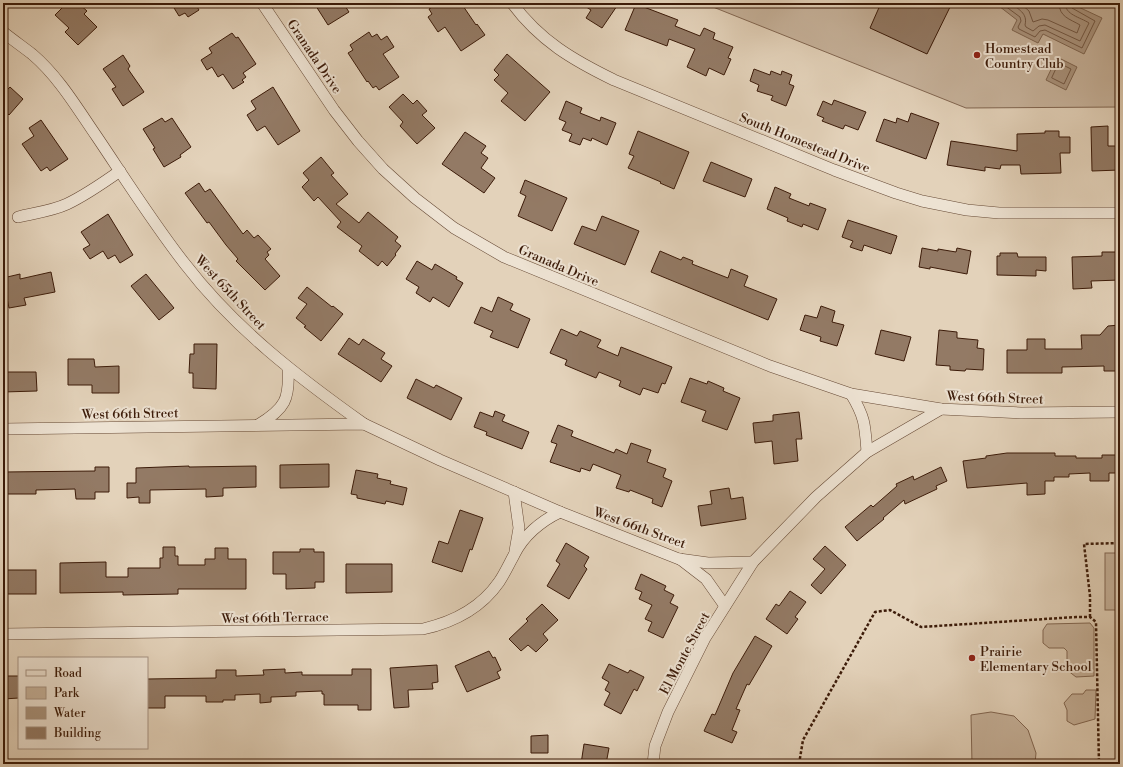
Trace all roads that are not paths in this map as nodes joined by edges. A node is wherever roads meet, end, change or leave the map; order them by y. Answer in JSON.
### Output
{"nodes":[{"id":1,"x":262,"y":3,"type":"edge"},
{"id":2,"x":512,"y":3,"type":"edge"},
{"id":3,"x":3,"y":32,"type":"edge"},
{"id":4,"x":120,"y":171,"type":"junction"},
{"id":5,"x":1120,"y":213,"type":"edge"},
{"id":6,"x":18,"y":216,"type":"dead end"},
{"id":7,"x":288,"y":368,"type":"junction"},
{"id":8,"x":851,"y":394,"type":"junction"},
{"id":9,"x":941,"y":409,"type":"junction"},
{"id":10,"x":1120,"y":412,"type":"edge"},
{"id":11,"x":364,"y":424,"type":"junction"},
{"id":12,"x":258,"y":425,"type":"junction"},
{"id":13,"x":3,"y":429,"type":"edge"},
{"id":14,"x":867,"y":452,"type":"junction"},
{"id":15,"x":514,"y":492,"type":"junction"},
{"id":16,"x":560,"y":512,"type":"junction"},
{"id":17,"x":514,"y":554,"type":"junction"},
{"id":18,"x":679,"y":558,"type":"junction"},
{"id":19,"x":753,"y":562,"type":"junction"},
{"id":20,"x":725,"y":606,"type":"junction"},
{"id":21,"x":3,"y":634,"type":"edge"},
{"id":22,"x":653,"y":764,"type":"edge"}],
"edges":[{"from":1,"to":8,"type":"street","name":"Granada Drive"},
{"from":2,"to":5,"type":"street","name":"South Homestead Drive"},
{"from":3,"to":4,"type":"street","name":"West 65th Street"},
{"from":4,"to":6,"type":"street"},
{"from":4,"to":7,"type":"street","name":"West 65th Street"},
{"from":7,"to":11,"type":"street","name":"West 65th Street"},
{"from":7,"to":12,"type":"street"},
{"from":8,"to":9,"type":"street","name":"Granada Drive"},
{"from":8,"to":14,"type":"street"},
{"from":9,"to":10,"type":"street","name":"West 66th Street"},
{"from":9,"to":14,"type":"street","name":"West 66th Street"},
{"from":11,"to":12,"type":"street","name":"West 66th Street"},
{"from":11,"to":15,"type":"street","name":"West 66th Street"},
{"from":12,"to":13,"type":"street","name":"West 66th Street"},
{"from":14,"to":19,"type":"street","name":"West 66th Street"},
{"from":15,"to":16,"type":"street","name":"West 66th Street"},
{"from":15,"to":17,"type":"street","name":"West 66th Terrace"},
{"from":16,"to":17,"type":"street","name":"West 66th Terrace"},
{"from":16,"to":18,"type":"street","name":"West 66th Street"},
{"from":17,"to":21,"type":"street","name":"West 66th Terrace"},
{"from":18,"to":19,"type":"street","name":"West 66th Street"},
{"from":18,"to":20,"type":"street"},
{"from":19,"to":20,"type":"street","name":"El Monte Street"},
{"from":20,"to":22,"type":"street","name":"El Monte Street"}]}
